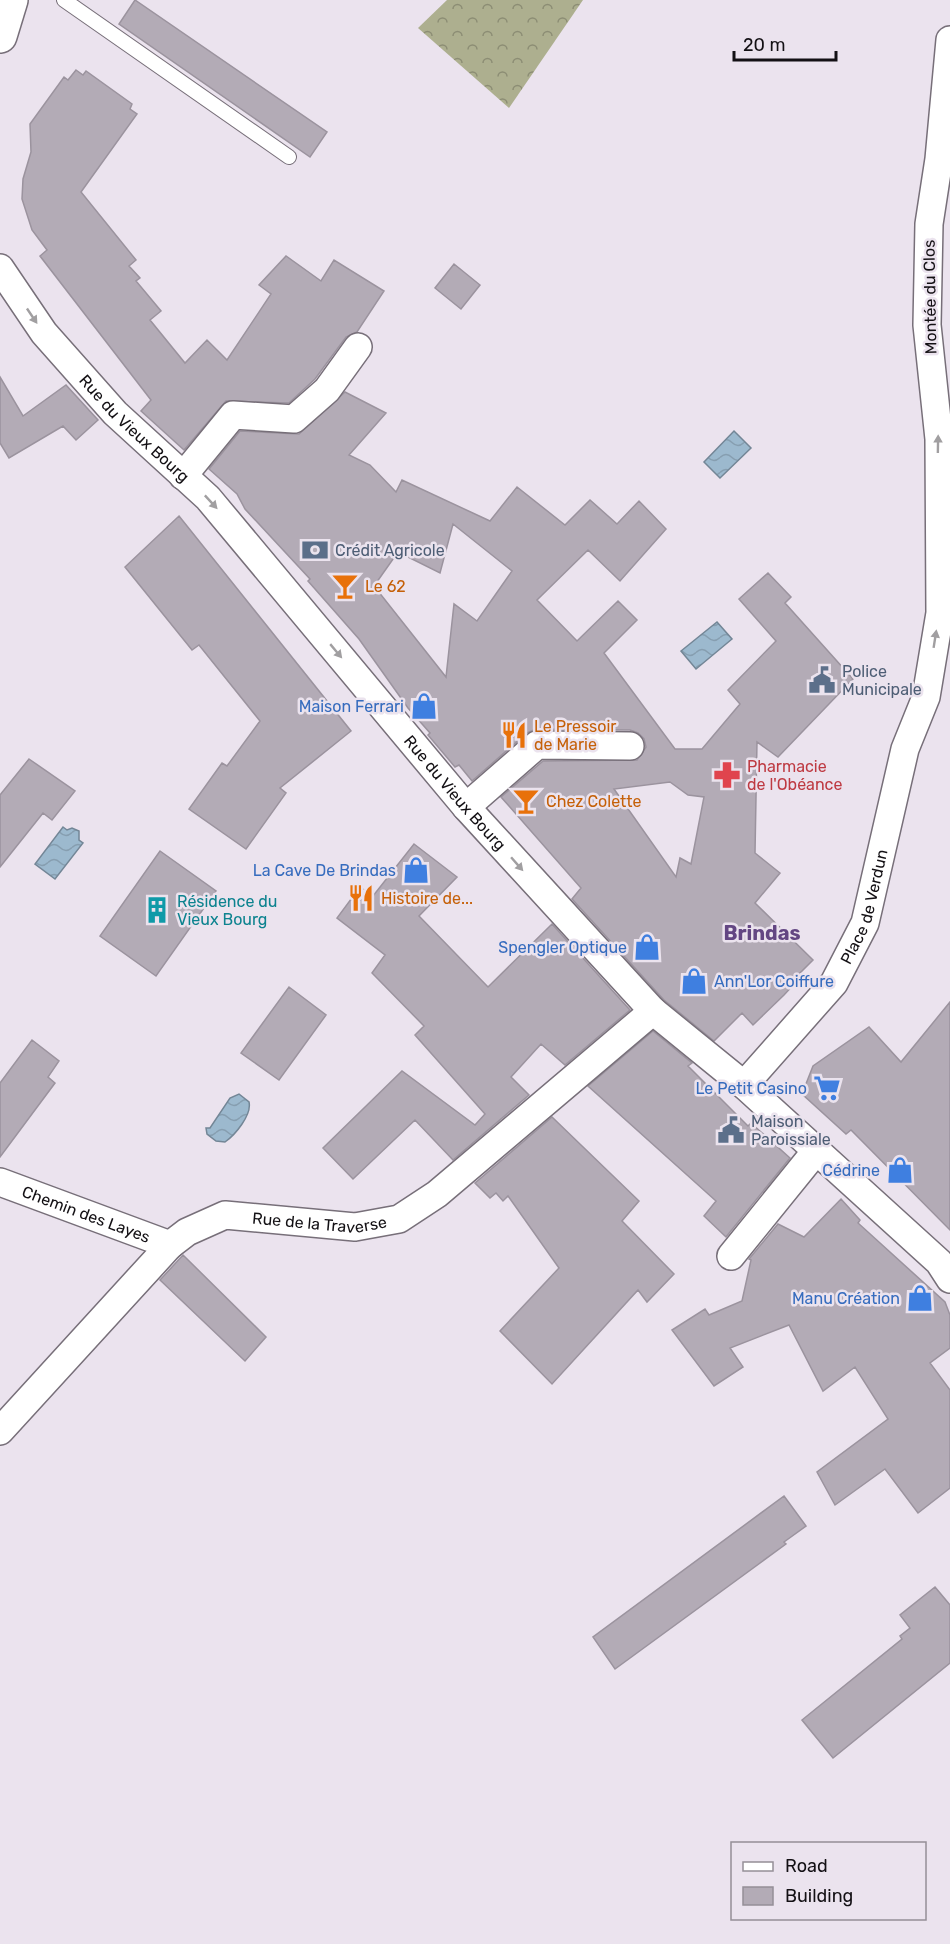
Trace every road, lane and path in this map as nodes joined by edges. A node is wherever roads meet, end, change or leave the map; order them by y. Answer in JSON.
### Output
{"nodes":[{"id":1,"x":11,"y":0,"type":"edge"},
{"id":2,"x":64,"y":0,"type":"edge"},
{"id":3,"x":0,"y":36,"type":"edge"},
{"id":4,"x":950,"y":40,"type":"edge"},
{"id":5,"x":289,"y":157,"type":"dead end"},
{"id":6,"x":0,"y":268,"type":"edge"},
{"id":7,"x":358,"y":346,"type":"dead end"},
{"id":8,"x":183,"y":476,"type":"junction"},
{"id":9,"x":926,"y":697,"type":"joint"},
{"id":10,"x":630,"y":746,"type":"dead end"},
{"id":11,"x":466,"y":807,"type":"junction"},
{"id":12,"x":653,"y":1011,"type":"junction"},
{"id":13,"x":744,"y":1085,"type":"junction"},
{"id":14,"x":816,"y":1151,"type":"junction"},
{"id":15,"x":0,"y":1182,"type":"edge"},
{"id":16,"x":170,"y":1245,"type":"junction"},
{"id":17,"x":732,"y":1256,"type":"dead end"},
{"id":18,"x":950,"y":1279,"type":"edge"},
{"id":19,"x":0,"y":1431,"type":"edge"}],
"edges":[{"from":1,"to":3,"type":"main road"},
{"from":2,"to":5,"type":"lane"},
{"from":9,"to":4,"type":"street","name":"Montée du Clos","one_way":true},
{"from":6,"to":8,"type":"street","name":"Rue du Vieux Bourg","one_way":true},
{"from":7,"to":8,"type":"street"},
{"from":8,"to":11,"type":"street","name":"Rue du Vieux Bourg","one_way":true},
{"from":9,"to":13,"type":"street","name":"Place de Verdun"},
{"from":10,"to":11,"type":"street"},
{"from":11,"to":12,"type":"street","name":"Rue du Vieux Bourg","one_way":true},
{"from":12,"to":13,"type":"street","name":"Rue du Vieux Bourg"},
{"from":12,"to":16,"type":"street","name":"Rue de la Traverse"},
{"from":13,"to":14,"type":"street","name":"Rue du Vieux Bourg"},
{"from":14,"to":17,"type":"street"},
{"from":14,"to":18,"type":"street","name":"Rue du Vieux Bourg"},
{"from":15,"to":16,"type":"street","name":"Chemin des Layes"},
{"from":16,"to":19,"type":"street","name":"Rue de la Traverse"}]}
